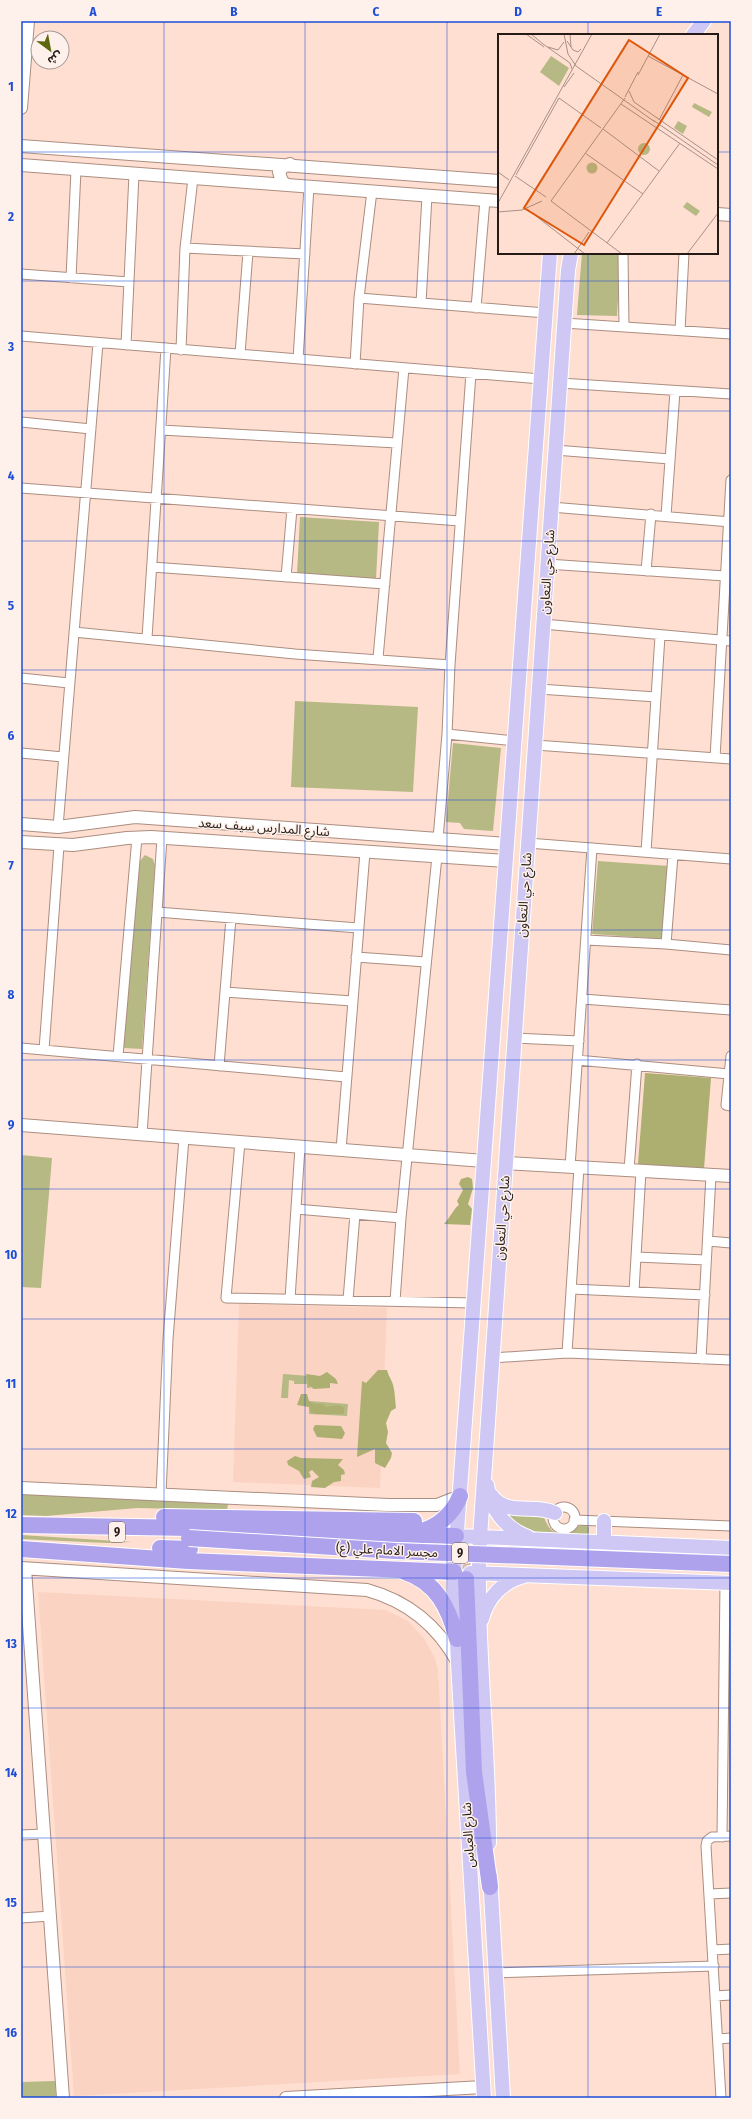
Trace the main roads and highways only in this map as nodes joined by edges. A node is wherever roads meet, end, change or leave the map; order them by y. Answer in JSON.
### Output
{"nodes":[{"id":1,"x":28,"y":21,"type":"edge"},
{"id":2,"x":704,"y":21,"type":"edge"},
{"id":3,"x":694,"y":34,"type":"edge"},
{"id":4,"x":21,"y":108,"type":"edge"},
{"id":5,"x":21,"y":146,"type":"edge"},
{"id":6,"x":260,"y":162,"type":"junction"},
{"id":7,"x":290,"y":164,"type":"junction"},
{"id":8,"x":21,"y":165,"type":"edge"},
{"id":9,"x":498,"y":181,"type":"edge"},
{"id":10,"x":255,"y":183,"type":"junction"},
{"id":11,"x":288,"y":185,"type":"junction"},
{"id":12,"x":498,"y":201,"type":"edge"},
{"id":13,"x":718,"y":214,"type":"edge"},
{"id":14,"x":731,"y":215,"type":"edge"},
{"id":15,"x":550,"y":254,"type":"edge"},
{"id":16,"x":571,"y":254,"type":"edge"},
{"id":17,"x":512,"y":782,"type":"junction"},
{"id":18,"x":532,"y":783,"type":"junction"},
{"id":19,"x":510,"y":805,"type":"junction"},
{"id":20,"x":530,"y":808,"type":"junction"},
{"id":21,"x":21,"y":824,"type":"edge"},
{"id":22,"x":312,"y":830,"type":"junction"},
{"id":23,"x":333,"y":832,"type":"junction"},
{"id":24,"x":21,"y":842,"type":"edge"},
{"id":25,"x":507,"y":844,"type":"junction"},
{"id":26,"x":310,"y":848,"type":"junction"},
{"id":27,"x":330,"y":849,"type":"junction"},
{"id":28,"x":506,"y":861,"type":"junction"},
{"id":29,"x":21,"y":1125,"type":"edge"},
{"id":30,"x":484,"y":1161,"type":"junction"},
{"id":31,"x":506,"y":1163,"type":"junction"},
{"id":32,"x":731,"y":1176,"type":"edge"},
{"id":33,"x":478,"y":1248,"type":"junction"},
{"id":34,"x":500,"y":1248,"type":"junction"},
{"id":35,"x":476,"y":1276,"type":"junction"},
{"id":36,"x":498,"y":1278,"type":"junction"},
{"id":37,"x":484,"y":1468,"type":"junction"},
{"id":38,"x":21,"y":1488,"type":"edge"},
{"id":39,"x":487,"y":1489,"type":"junction"},
{"id":40,"x":460,"y":1496,"type":"junction"},
{"id":41,"x":555,"y":1513,"type":"road end"},
{"id":42,"x":604,"y":1521,"type":"road end"},
{"id":43,"x":21,"y":1525,"type":"edge"},
{"id":44,"x":44,"y":1526,"type":"junction"},
{"id":45,"x":97,"y":1526,"type":"junction"},
{"id":46,"x":410,"y":1527,"type":"junction"},
{"id":47,"x":370,"y":1533,"type":"junction"},
{"id":48,"x":456,"y":1536,"type":"junction"},
{"id":49,"x":480,"y":1537,"type":"junction"},
{"id":50,"x":538,"y":1540,"type":"junction"},
{"id":51,"x":604,"y":1542,"type":"junction"},
{"id":52,"x":190,"y":1544,"type":"junction"},
{"id":53,"x":731,"y":1548,"type":"edge"},
{"id":54,"x":21,"y":1549,"type":"edge"},
{"id":55,"x":44,"y":1550,"type":"junction"},
{"id":56,"x":731,"y":1564,"type":"edge"},
{"id":57,"x":23,"y":1568,"type":"edge"},
{"id":58,"x":369,"y":1569,"type":"junction"},
{"id":59,"x":392,"y":1570,"type":"junction"},
{"id":60,"x":466,"y":1575,"type":"junction"},
{"id":61,"x":534,"y":1575,"type":"junction"},
{"id":62,"x":729,"y":1580,"type":"edge"},
{"id":63,"x":480,"y":1635,"type":"junction"},
{"id":64,"x":457,"y":1639,"type":"junction"},
{"id":65,"x":458,"y":1663,"type":"junction"},
{"id":66,"x":490,"y":1887,"type":"junction"},
{"id":67,"x":484,"y":2092,"type":"edge"},
{"id":68,"x":63,"y":2098,"type":"edge"},
{"id":69,"x":286,"y":2098,"type":"edge"},
{"id":70,"x":503,"y":2098,"type":"edge"}],
"edges":[{"from":1,"to":4,"type":"main road"},
{"from":2,"to":3,"type":"main road"},
{"from":5,"to":6,"type":"main road"},
{"from":6,"to":7,"type":"main road"},
{"from":6,"to":10,"type":"main road"},
{"from":7,"to":9,"type":"main road"},
{"from":7,"to":11,"type":"main road"},
{"from":8,"to":10,"type":"main road"},
{"from":10,"to":11,"type":"main road"},
{"from":11,"to":12,"type":"main road"},
{"from":13,"to":14,"type":"main road"},
{"from":15,"to":17,"type":"main road","name":"شارع حي التعاون"},
{"from":16,"to":18,"type":"main road","name":"شارع حي التعاون"},
{"from":17,"to":18,"type":"main road"},
{"from":17,"to":19,"type":"main road","name":"شارع حي التعاون"},
{"from":18,"to":20,"type":"main road","name":"شارع حي التعاون"},
{"from":19,"to":20,"type":"main road"},
{"from":19,"to":25,"type":"main road","name":"شارع حي التعاون"},
{"from":20,"to":31,"type":"main road","name":"شارع حي التعاون"},
{"from":21,"to":22,"type":"main road","name":"شارع المدارس سيف سعد"},
{"from":22,"to":23,"type":"main road","name":"شارع المدارس سيف سعد"},
{"from":22,"to":26,"type":"main road"},
{"from":23,"to":25,"type":"main road","name":"شارع المدارس سيف سعد"},
{"from":23,"to":27,"type":"main road"},
{"from":24,"to":26,"type":"main road","name":"شارع المدارس سيف سعد"},
{"from":25,"to":28,"type":"main road","name":"شارع حي التعاون"},
{"from":26,"to":27,"type":"main road","name":"شارع المدارس سيف سعد"},
{"from":27,"to":28,"type":"main road","name":"شارع المدارس سيف سعد"},
{"from":28,"to":30,"type":"main road","name":"شارع حي التعاون"},
{"from":29,"to":30,"type":"main road"},
{"from":30,"to":33,"type":"main road","name":"شارع حي التعاون"},
{"from":31,"to":32,"type":"main road"},
{"from":31,"to":34,"type":"main road","name":"شارع حي التعاون"},
{"from":33,"to":34,"type":"main road"},
{"from":33,"to":35,"type":"main road","name":"شارع حي التعاون"},
{"from":34,"to":36,"type":"main road","name":"شارع حي التعاون"},
{"from":35,"to":36,"type":"main road"},
{"from":35,"to":40,"type":"main road","name":"شارع حي التعاون"},
{"from":36,"to":37,"type":"main road","name":"شارع حي التعاون"},
{"from":37,"to":39,"type":"main road"},
{"from":37,"to":49,"type":"main road","name":"شارع حي التعاون"},
{"from":38,"to":40,"type":"main road"},
{"from":39,"to":41,"type":"main road"},
{"from":39,"to":50,"type":"main road"},
{"from":40,"to":46,"type":"highway"},
{"from":40,"to":48,"type":"main road","name":"شارع حي التعاون"},
{"from":42,"to":51,"type":"main road"},
{"from":43,"to":44,"type":"highway","number":"9"},
{"from":44,"to":45,"type":"highway"},
{"from":44,"to":52,"type":"highway","name":"مجسر الامام علي (ع)","number":"9"},
{"from":45,"to":46,"type":"highway"},
{"from":45,"to":47,"type":"highway"},
{"from":46,"to":47,"type":"highway"},
{"from":46,"to":48,"type":"highway"},
{"from":47,"to":58,"type":"highway"},
{"from":48,"to":49,"type":"main road"},
{"from":48,"to":60,"type":"main road","name":"شارع حي التعاون"},
{"from":49,"to":50,"type":"main road"},
{"from":49,"to":60,"type":"main road","name":"شارع حي التعاون"},
{"from":50,"to":51,"type":"main road"},
{"from":51,"to":53,"type":"main road"},
{"from":52,"to":55,"type":"highway","name":"مجسر الامام علي (ع)","number":"9"},
{"from":52,"to":56,"type":"highway","name":"مجسر الامام علي (ع)","number":"9","bridge":true},
{"from":52,"to":62,"type":"highway","name":"مجسر الامام علي (ع)","number":"9"},
{"from":54,"to":55,"type":"highway","number":"9"},
{"from":55,"to":58,"type":"highway"},
{"from":57,"to":65,"type":"main road"},
{"from":57,"to":68,"type":"main road"},
{"from":58,"to":59,"type":"highway"},
{"from":59,"to":60,"type":"highway"},
{"from":59,"to":64,"type":"highway"},
{"from":60,"to":61,"type":"main road"},
{"from":60,"to":63,"type":"main road"},
{"from":60,"to":64,"type":"main road","name":"شارع العباس"},
{"from":60,"to":66,"type":"highway"},
{"from":61,"to":62,"type":"main road"},
{"from":61,"to":63,"type":"main road"},
{"from":63,"to":66,"type":"main road","name":"شارع العباس"},
{"from":64,"to":65,"type":"main road","name":"شارع العباس"},
{"from":65,"to":67,"type":"main road","name":"شارع العباس"},
{"from":66,"to":70,"type":"main road","name":"شارع العباس"},
{"from":67,"to":69,"type":"main road"}]}
